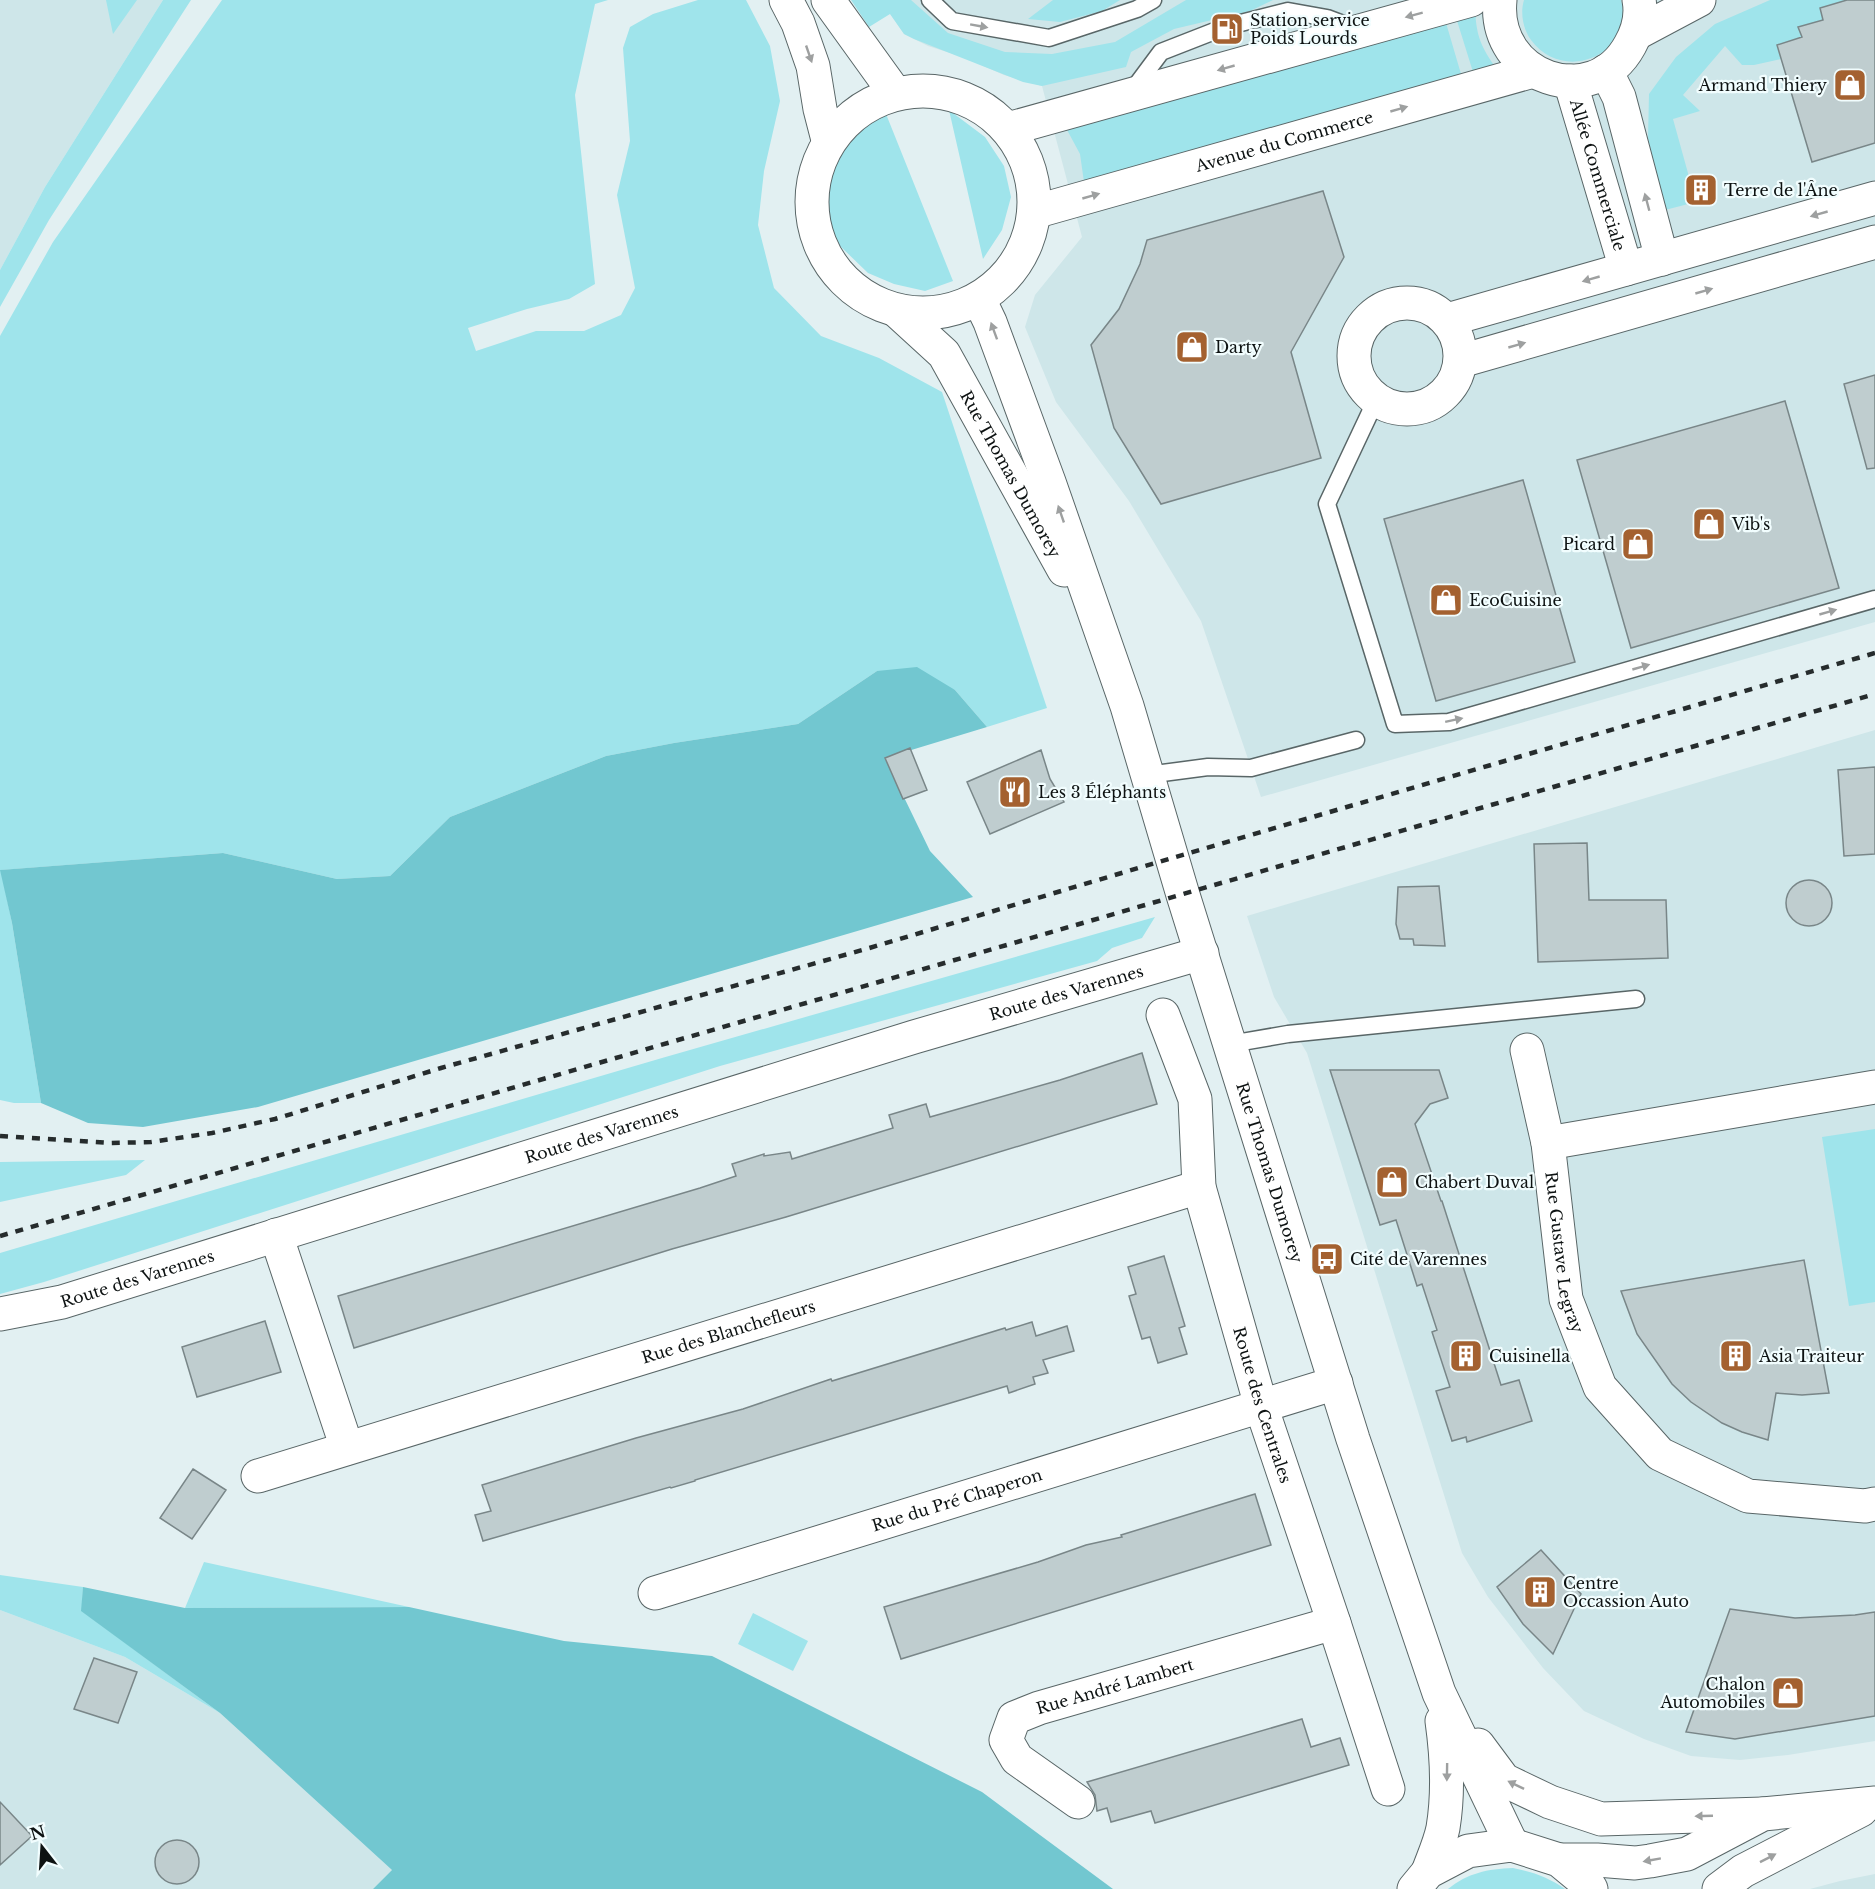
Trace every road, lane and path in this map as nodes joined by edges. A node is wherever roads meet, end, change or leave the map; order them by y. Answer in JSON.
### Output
{"nodes":[{"id":1,"x":786,"y":0,"type":"edge"},
{"id":2,"x":828,"y":0,"type":"edge"},
{"id":3,"x":930,"y":0,"type":"edge"},
{"id":4,"x":1153,"y":0,"type":"edge"},
{"id":5,"x":1471,"y":0,"type":"edge"},
{"id":6,"x":1500,"y":0,"type":"edge"},
{"id":7,"x":1639,"y":0,"type":"edge"},
{"id":8,"x":1699,"y":0,"type":"edge"},
{"id":9,"x":1637,"y":33,"type":"junction"},
{"id":10,"x":1533,"y":71,"type":"junction"},
{"id":11,"x":1606,"y":71,"type":"junction"},
{"id":12,"x":1570,"y":81,"type":"junction"},
{"id":13,"x":895,"y":93,"type":"junction"},
{"id":14,"x":1008,"y":129,"type":"junction"},
{"id":15,"x":828,"y":140,"type":"junction"},
{"id":16,"x":1875,"y":198,"type":"edge"},
{"id":17,"x":1034,"y":212,"type":"junction"},
{"id":18,"x":1875,"y":242,"type":"edge"},
{"id":19,"x":1662,"y":259,"type":"junction"},
{"id":20,"x":1626,"y":269,"type":"junction"},
{"id":21,"x":979,"y":299,"type":"junction"},
{"id":22,"x":897,"y":311,"type":"junction"},
{"id":23,"x":1447,"y":320,"type":"junction"},
{"id":24,"x":1461,"y":361,"type":"junction"},
{"id":25,"x":1376,"y":400,"type":"junction"},
{"id":26,"x":1875,"y":599,"type":"edge"},
{"id":27,"x":1108,"y":649,"type":"junction"},
{"id":28,"x":1356,"y":740,"type":"dead end"},
{"id":29,"x":1147,"y":775,"type":"junction"},
{"id":30,"x":1202,"y":953,"type":"junction"},
{"id":31,"x":1636,"y":999,"type":"dead end"},
{"id":32,"x":1163,"y":1016,"type":"dead end"},
{"id":33,"x":1230,"y":1044,"type":"junction"},
{"id":34,"x":1527,"y":1050,"type":"dead end"},
{"id":35,"x":1875,"y":1087,"type":"edge"},
{"id":36,"x":1548,"y":1143,"type":"junction"},
{"id":37,"x":1199,"y":1187,"type":"junction"},
{"id":38,"x":276,"y":1235,"type":"junction"},
{"id":39,"x":0,"y":1314,"type":"edge"},
{"id":40,"x":1336,"y":1383,"type":"junction"},
{"id":41,"x":1260,"y":1406,"type":"junction"},
{"id":42,"x":347,"y":1448,"type":"junction"},
{"id":43,"x":258,"y":1476,"type":"dead end"},
{"id":44,"x":1875,"y":1504,"type":"edge"},
{"id":45,"x":655,"y":1593,"type":"dead end"},
{"id":46,"x":1334,"y":1623,"type":"junction"},
{"id":47,"x":1438,"y":1693,"type":"junction"},
{"id":48,"x":1388,"y":1789,"type":"dead end"},
{"id":49,"x":1078,"y":1802,"type":"dead end"},
{"id":50,"x":1875,"y":1803,"type":"edge"},
{"id":51,"x":1763,"y":1814,"type":"junction"},
{"id":52,"x":1512,"y":1845,"type":"junction"},
{"id":53,"x":1558,"y":1860,"type":"junction"},
{"id":54,"x":1421,"y":1881,"type":"edge"},
{"id":55,"x":1591,"y":1889,"type":"edge"},
{"id":56,"x":1719,"y":1889,"type":"edge"}],
"edges":[{"from":1,"to":15,"type":"street","one_way":true},
{"from":2,"to":13,"type":"street"},
{"from":3,"to":4,"type":"lane","one_way":true},
{"from":5,"to":14,"type":"street","one_way":true},
{"from":6,"to":10,"type":"street"},
{"from":7,"to":9,"type":"street"},
{"from":8,"to":9,"type":"street"},
{"from":9,"to":11,"type":"street"},
{"from":10,"to":12,"type":"street"},
{"from":17,"to":10,"type":"street","name":"Avenue du Commerce","one_way":true},
{"from":11,"to":12,"type":"street"},
{"from":19,"to":11,"type":"street","one_way":true},
{"from":12,"to":20,"type":"street","name":"Allée Commerciale"},
{"from":13,"to":14,"type":"street"},
{"from":13,"to":15,"type":"street"},
{"from":14,"to":17,"type":"street"},
{"from":15,"to":22,"type":"street"},
{"from":16,"to":19,"type":"street","one_way":true},
{"from":17,"to":21,"type":"street"},
{"from":24,"to":18,"type":"street","one_way":true},
{"from":19,"to":20,"type":"street"},
{"from":20,"to":23,"type":"street","one_way":true},
{"from":21,"to":22,"type":"street"},
{"from":27,"to":21,"type":"street","name":"Rue Thomas Dumorey","one_way":true},
{"from":22,"to":27,"type":"street","name":"Rue Thomas Dumorey"},
{"from":23,"to":24,"type":"street"},
{"from":23,"to":25,"type":"street"},
{"from":24,"to":25,"type":"street"},
{"from":25,"to":26,"type":"lane","one_way":true},
{"from":27,"to":29,"type":"street","name":"Rue Thomas Dumorey"},
{"from":28,"to":29,"type":"lane"},
{"from":29,"to":30,"type":"street","name":"Rue Thomas Dumorey"},
{"from":30,"to":33,"type":"street","name":"Rue Thomas Dumorey"},
{"from":30,"to":38,"type":"street","name":"Route des Varennes"},
{"from":31,"to":33,"type":"lane"},
{"from":32,"to":37,"type":"street","name":"Route des Centrales"},
{"from":33,"to":40,"type":"street","name":"Rue Thomas Dumorey"},
{"from":34,"to":36,"type":"street","name":"Rue Gustave Legray"},
{"from":35,"to":36,"type":"street"},
{"from":36,"to":44,"type":"street","name":"Rue Gustave Legray"},
{"from":37,"to":41,"type":"street","name":"Route des Centrales"},
{"from":37,"to":42,"type":"street","name":"Rue des Blanchefleurs"},
{"from":38,"to":39,"type":"street","name":"Route des Varennes"},
{"from":38,"to":42,"type":"street"},
{"from":40,"to":41,"type":"street","name":"Rue du Pré Chaperon"},
{"from":40,"to":47,"type":"street","name":"Rue Thomas Dumorey"},
{"from":41,"to":45,"type":"street","name":"Rue du Pré Chaperon"},
{"from":41,"to":46,"type":"street","name":"Route des Centrales"},
{"from":42,"to":43,"type":"street","name":"Rue des Blanchefleurs"},
{"from":46,"to":48,"type":"street","name":"Route des Centrales"},
{"from":46,"to":49,"type":"street","name":"Rue André Lambert"},
{"from":51,"to":47,"type":"street","one_way":true},
{"from":47,"to":52,"type":"street","name":"Rue Thomas Dumorey"},
{"from":47,"to":54,"type":"street","name":"Rue Thomas Dumorey","one_way":true},
{"from":50,"to":51,"type":"street"},
{"from":56,"to":50,"type":"street","one_way":true},
{"from":51,"to":53,"type":"street","one_way":true},
{"from":52,"to":53,"type":"street"},
{"from":52,"to":54,"type":"street"},
{"from":53,"to":55,"type":"street"}]}
